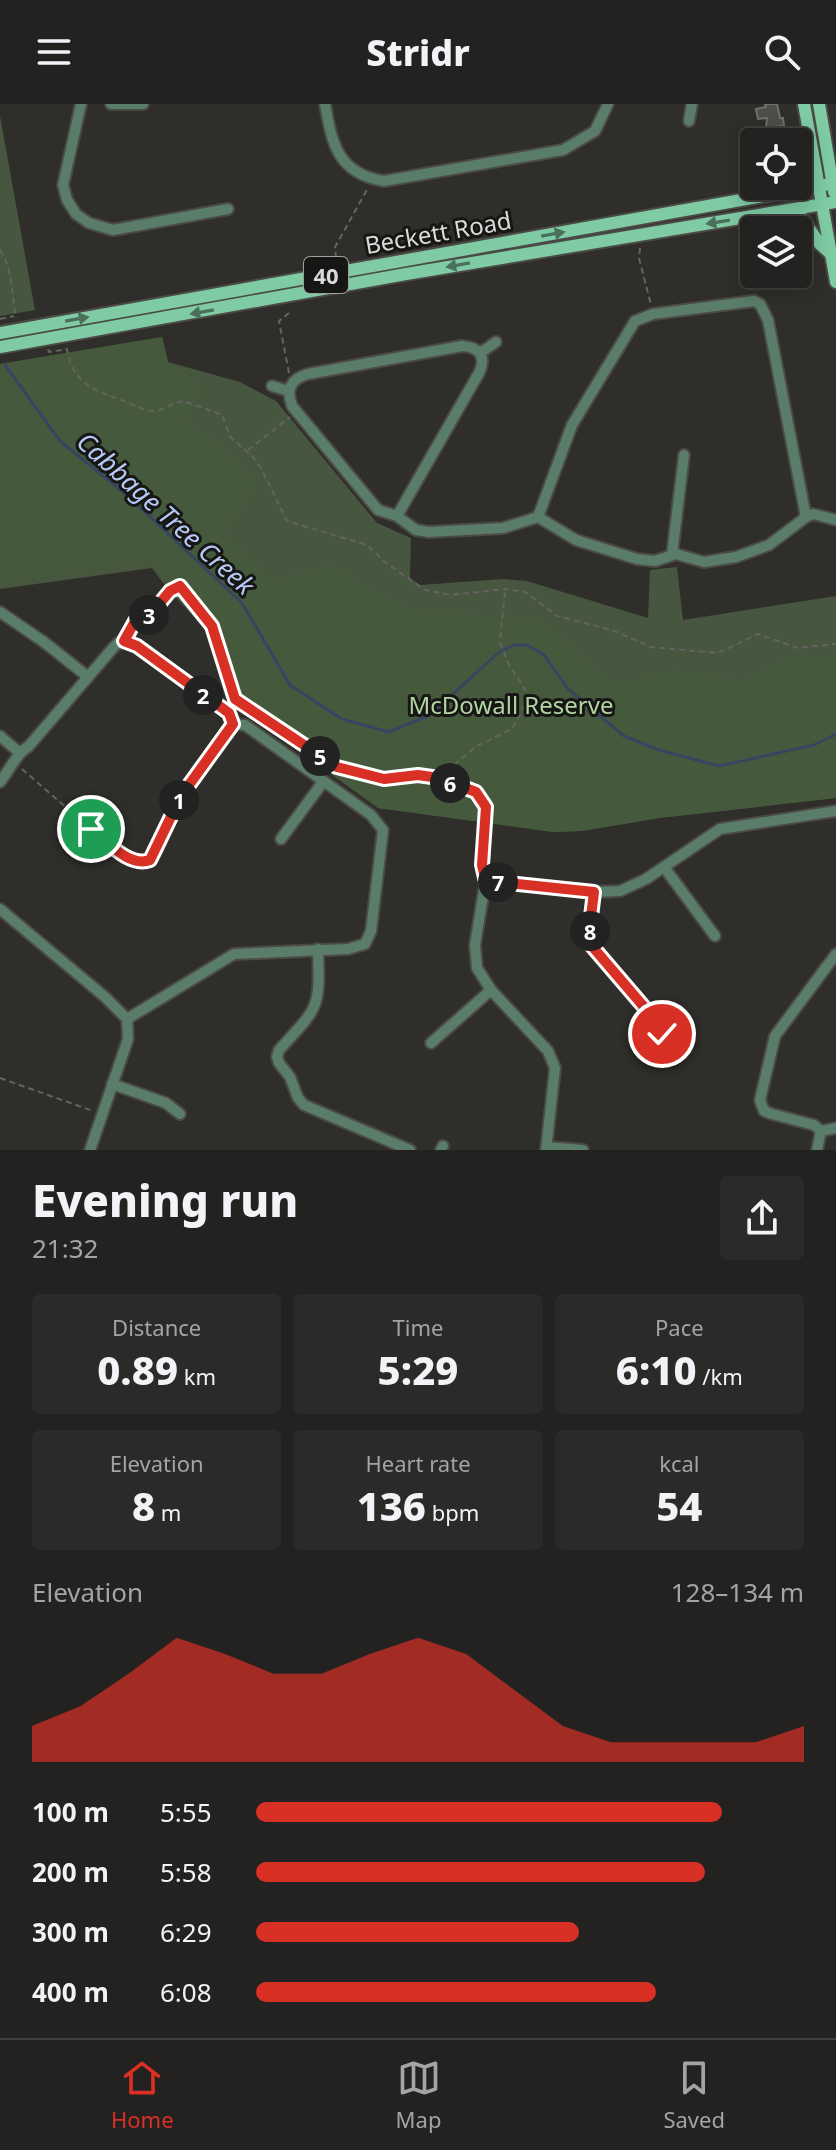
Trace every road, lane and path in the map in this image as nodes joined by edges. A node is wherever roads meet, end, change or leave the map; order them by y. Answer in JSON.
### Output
{"nodes":[{"id":1,"x":81,"y":104,"type":"edge"},
{"id":2,"x":111,"y":104,"type":"edge"},
{"id":3,"x":143,"y":104,"type":"edge"},
{"id":4,"x":325,"y":104,"type":"edge"},
{"id":5,"x":608,"y":104,"type":"edge"},
{"id":6,"x":692,"y":104,"type":"edge"},
{"id":7,"x":804,"y":104,"type":"edge"},
{"id":8,"x":819,"y":104,"type":"edge"},
{"id":9,"x":689,"y":121,"type":"dead end"},
{"id":10,"x":808,"y":128,"type":"edge"},
{"id":11,"x":824,"y":137,"type":"junction"},
{"id":12,"x":836,"y":147,"type":"edge"},
{"id":13,"x":812,"y":150,"type":"edge"},
{"id":14,"x":372,"y":179,"type":"junction"},
{"id":15,"x":834,"y":184,"type":"edge"},
{"id":16,"x":819,"y":187,"type":"junction"},
{"id":17,"x":812,"y":188,"type":"edge"},
{"id":18,"x":740,"y":198,"type":"edge"},
{"id":19,"x":836,"y":203,"type":"edge"},
{"id":20,"x":822,"y":204,"type":"junction"},
{"id":21,"x":228,"y":209,"type":"dead end"},
{"id":22,"x":795,"y":209,"type":"junction"},
{"id":23,"x":640,"y":248,"type":"dead end"},
{"id":24,"x":0,"y":250,"type":"edge"},
{"id":25,"x":831,"y":254,"type":"junction"},
{"id":26,"x":336,"y":258,"type":"dead end"},
{"id":27,"x":836,"y":282,"type":"edge"},
{"id":28,"x":289,"y":313,"type":"dead end"},
{"id":29,"x":653,"y":314,"type":"junction"},
{"id":30,"x":15,"y":316,"type":"junction"},
{"id":31,"x":0,"y":319,"type":"edge"},
{"id":32,"x":17,"y":322,"type":"dead end"},
{"id":33,"x":0,"y":333,"type":"edge"},
{"id":34,"x":496,"y":342,"type":"dead end"},
{"id":35,"x":0,"y":347,"type":"edge"},
{"id":36,"x":480,"y":353,"type":"junction"},
{"id":37,"x":295,"y":380,"type":"junction"},
{"id":38,"x":272,"y":386,"type":"dead end"},
{"id":39,"x":289,"y":391,"type":"junction"},
{"id":40,"x":296,"y":412,"type":"junction"},
{"id":41,"x":247,"y":451,"type":"dead end"},
{"id":42,"x":684,"y":455,"type":"dead end"},
{"id":43,"x":397,"y":516,"type":"junction"},
{"id":44,"x":538,"y":517,"type":"junction"},
{"id":45,"x":806,"y":517,"type":"junction"},
{"id":46,"x":836,"y":520,"type":"edge"},
{"id":47,"x":672,"y":555,"type":"junction"},
{"id":48,"x":505,"y":589,"type":"dead end"},
{"id":49,"x":0,"y":612,"type":"edge"},
{"id":50,"x":138,"y":616,"type":"joint"},
{"id":51,"x":124,"y":641,"type":"junction"},
{"id":52,"x":88,"y":677,"type":"junction"},
{"id":53,"x":233,"y":724,"type":"junction"},
{"id":54,"x":0,"y":736,"type":"edge"},
{"id":55,"x":18,"y":758,"type":"junction"},
{"id":56,"x":439,"y":778,"type":"junction"},
{"id":57,"x":0,"y":782,"type":"edge"},
{"id":58,"x":323,"y":782,"type":"junction"},
{"id":59,"x":836,"y":812,"type":"edge"},
{"id":60,"x":486,"y":824,"type":"joint"},
{"id":61,"x":91,"y":829,"type":"joint"},
{"id":62,"x":281,"y":839,"type":"dead end"},
{"id":63,"x":664,"y":867,"type":"junction"},
{"id":64,"x":487,"y":886,"type":"junction"},
{"id":65,"x":594,"y":892,"type":"junction"},
{"id":66,"x":0,"y":909,"type":"edge"},
{"id":67,"x":715,"y":936,"type":"dead end"},
{"id":68,"x":318,"y":949,"type":"junction"},
{"id":69,"x":836,"y":954,"type":"edge"},
{"id":70,"x":491,"y":990,"type":"junction"},
{"id":71,"x":127,"y":1019,"type":"junction"},
{"id":72,"x":662,"y":1034,"type":"dead end"},
{"id":73,"x":431,"y":1043,"type":"dead end"},
{"id":74,"x":0,"y":1078,"type":"edge"},
{"id":75,"x":112,"y":1084,"type":"junction"},
{"id":76,"x":93,"y":1111,"type":"dead end"},
{"id":77,"x":180,"y":1114,"type":"dead end"},
{"id":78,"x":836,"y":1128,"type":"edge"},
{"id":79,"x":821,"y":1131,"type":"junction"},
{"id":80,"x":547,"y":1148,"type":"edge"},
{"id":81,"x":90,"y":1150,"type":"edge"},
{"id":82,"x":410,"y":1150,"type":"edge"},
{"id":83,"x":583,"y":1150,"type":"edge"},
{"id":84,"x":817,"y":1150,"type":"edge"}],
"edges":[{"from":1,"to":21,"type":"street"},
{"from":2,"to":3,"type":"street"},
{"from":4,"to":14,"type":"street"},
{"from":5,"to":14,"type":"street"},
{"from":6,"to":9,"type":"street"},
{"from":7,"to":10,"type":"main road"},
{"from":8,"to":11,"type":"main road"},
{"from":11,"to":12,"type":"main road"},
{"from":11,"to":15,"type":"main road"},
{"from":13,"to":16,"type":"main road"},
{"from":14,"to":26,"type":"path"},
{"from":15,"to":16,"type":"main road","name":"Beckett Road","number":"40"},
{"from":15,"to":19,"type":"main road"},
{"from":16,"to":17,"type":"main road","name":"Beckett Road","number":"40"},
{"from":16,"to":20,"type":"main road"},
{"from":33,"to":18,"type":"main road","name":"Beckett Road","number":"40","one_way":true},
{"from":19,"to":20,"type":"main road","name":"Beckett Road","number":"40"},
{"from":20,"to":22,"type":"main road","name":"Beckett Road","number":"40"},
{"from":20,"to":25,"type":"main road"},
{"from":22,"to":25,"type":"main road"},
{"from":22,"to":35,"type":"main road","name":"Beckett Road","number":"40","one_way":true},
{"from":23,"to":29,"type":"path"},
{"from":24,"to":30,"type":"path"},
{"from":25,"to":27,"type":"main road"},
{"from":28,"to":37,"type":"path"},
{"from":29,"to":44,"type":"street"},
{"from":29,"to":45,"type":"street"},
{"from":30,"to":31,"type":"path"},
{"from":30,"to":32,"type":"path"},
{"from":34,"to":36,"type":"street"},
{"from":36,"to":37,"type":"street"},
{"from":36,"to":43,"type":"street"},
{"from":37,"to":39,"type":"street"},
{"from":38,"to":39,"type":"street"},
{"from":39,"to":40,"type":"street"},
{"from":40,"to":41,"type":"path"},
{"from":40,"to":43,"type":"street"},
{"from":42,"to":47,"type":"street"},
{"from":43,"to":44,"type":"street"},
{"from":44,"to":47,"type":"street"},
{"from":45,"to":46,"type":"street"},
{"from":45,"to":47,"type":"street"},
{"from":48,"to":56,"type":"path"},
{"from":49,"to":52,"type":"street"},
{"from":50,"to":51,"type":"street"},
{"from":50,"to":56,"type":"path"},
{"from":51,"to":52,"type":"street"},
{"from":51,"to":53,"type":"street"},
{"from":52,"to":55,"type":"street"},
{"from":53,"to":58,"type":"street"},
{"from":53,"to":61,"type":"street"},
{"from":54,"to":55,"type":"street"},
{"from":55,"to":57,"type":"street"},
{"from":55,"to":61,"type":"path"},
{"from":56,"to":60,"type":"path"},
{"from":58,"to":62,"type":"street"},
{"from":58,"to":68,"type":"street"},
{"from":59,"to":63,"type":"street"},
{"from":60,"to":64,"type":"street"},
{"from":63,"to":65,"type":"street"},
{"from":63,"to":67,"type":"street"},
{"from":64,"to":65,"type":"street"},
{"from":64,"to":70,"type":"street"},
{"from":65,"to":72,"type":"street"},
{"from":66,"to":71,"type":"street"},
{"from":68,"to":71,"type":"street"},
{"from":68,"to":82,"type":"street"},
{"from":69,"to":79,"type":"street"},
{"from":70,"to":73,"type":"street"},
{"from":70,"to":80,"type":"street"},
{"from":71,"to":75,"type":"street"},
{"from":74,"to":76,"type":"path"},
{"from":75,"to":77,"type":"street"},
{"from":75,"to":81,"type":"street"},
{"from":78,"to":79,"type":"street"},
{"from":79,"to":84,"type":"street"},
{"from":80,"to":83,"type":"street"}]}
